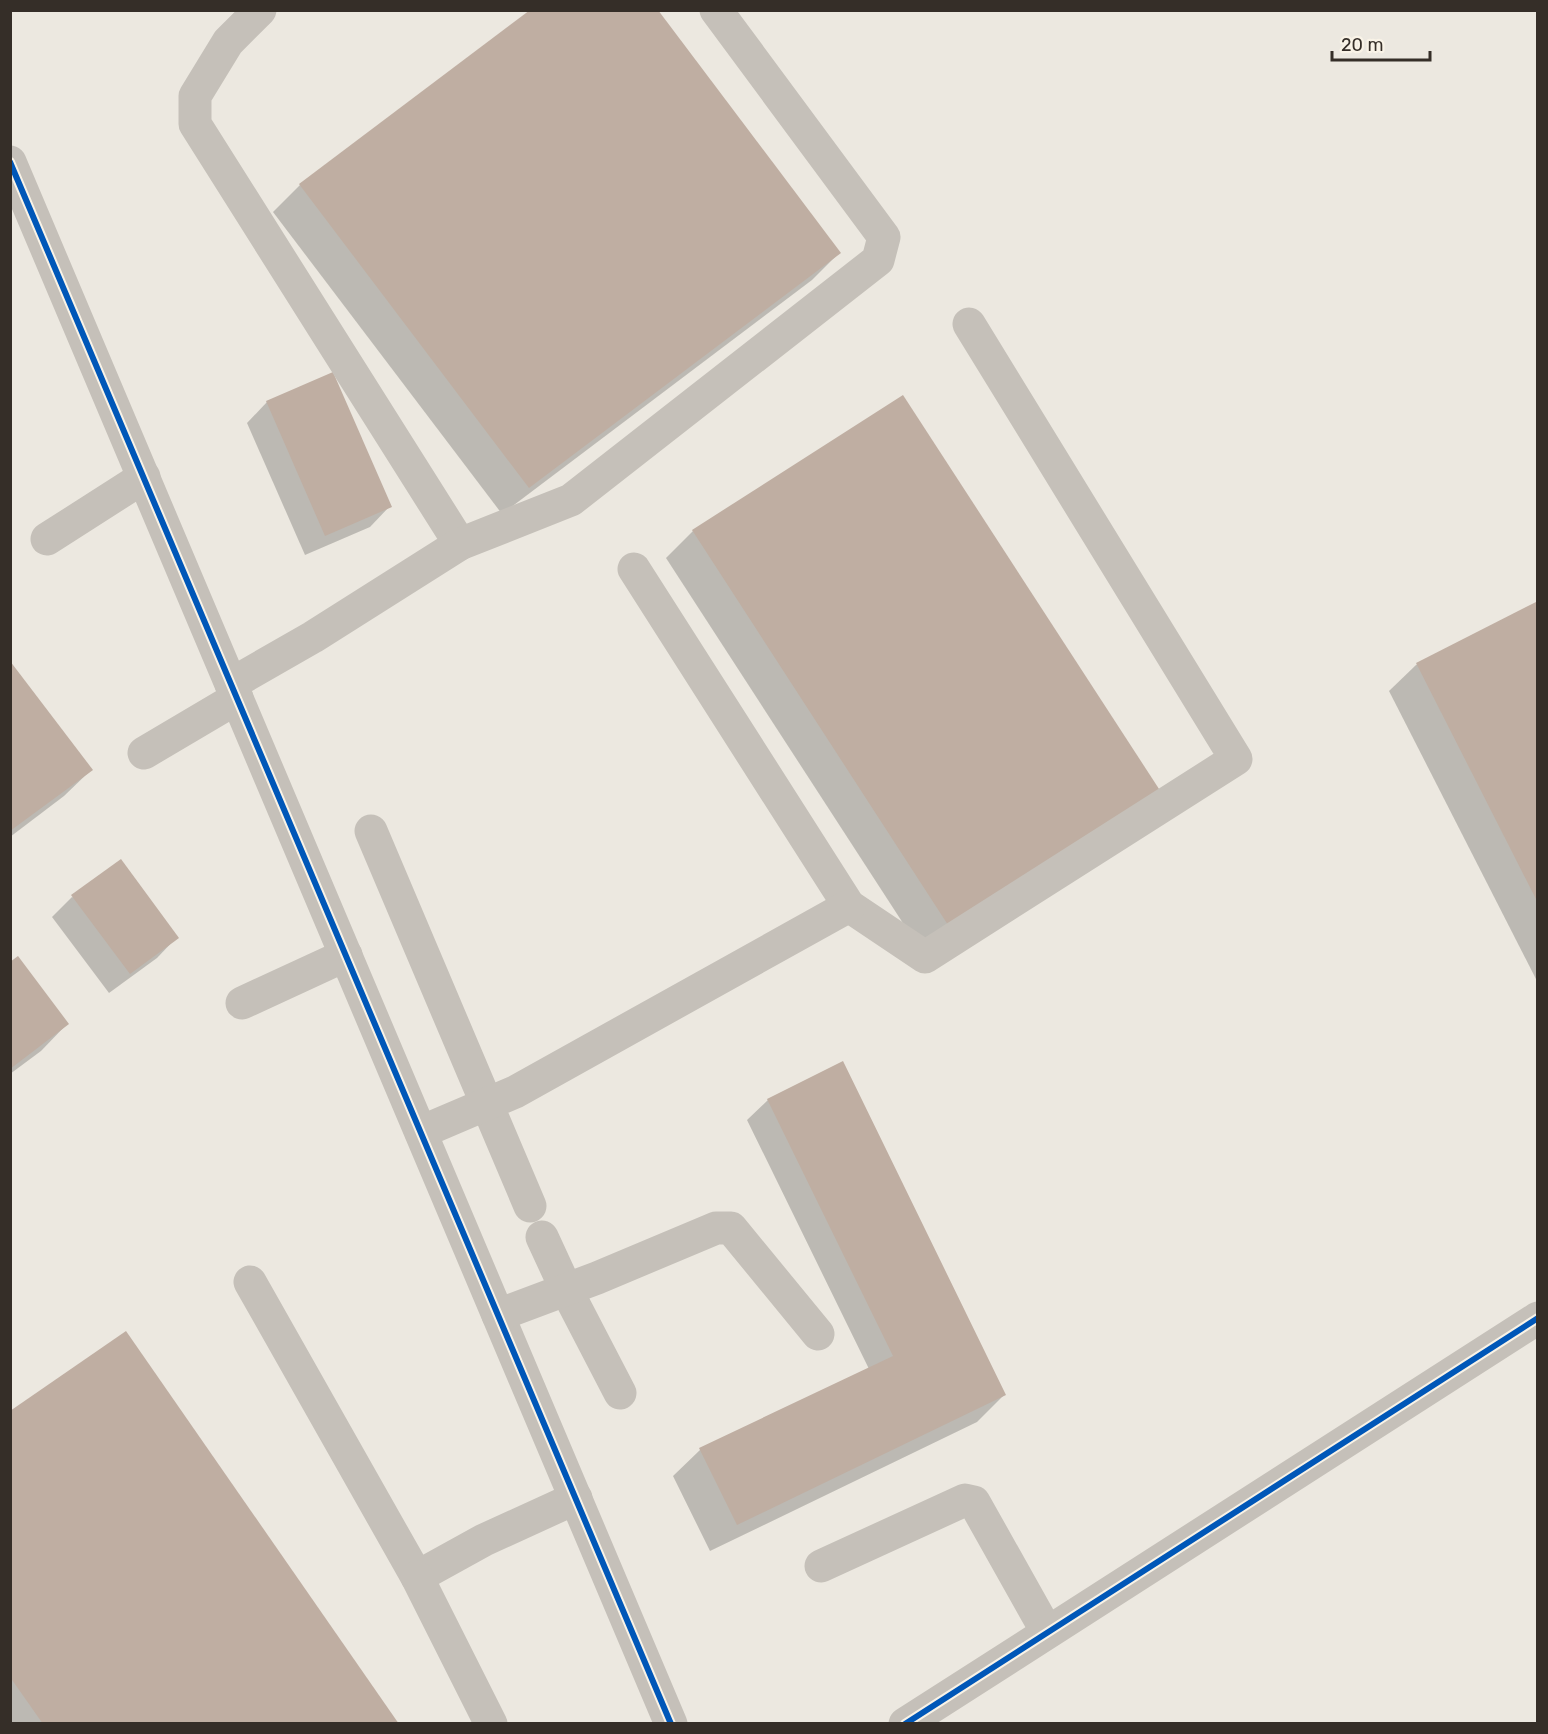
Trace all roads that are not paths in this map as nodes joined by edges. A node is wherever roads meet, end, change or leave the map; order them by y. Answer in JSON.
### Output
{"nodes":[{"id":1,"x":260,"y":10,"type":"edge"},
{"id":2,"x":716,"y":10,"type":"edge"},
{"id":3,"x":10,"y":162,"type":"edge"},
{"id":4,"x":969,"y":324,"type":"dead end"},
{"id":5,"x":144,"y":477,"type":"junction"},
{"id":6,"x":47,"y":539,"type":"dead end"},
{"id":7,"x":460,"y":544,"type":"junction"},
{"id":8,"x":634,"y":569,"type":"dead end"},
{"id":9,"x":234,"y":691,"type":"junction"},
{"id":10,"x":144,"y":753,"type":"dead end"},
{"id":11,"x":371,"y":831,"type":"dead end"},
{"id":12,"x":849,"y":906,"type":"junction"},
{"id":13,"x":346,"y":955,"type":"junction"},
{"id":14,"x":242,"y":1003,"type":"dead end"},
{"id":15,"x":487,"y":1104,"type":"junction"},
{"id":16,"x":421,"y":1132,"type":"junction"},
{"id":17,"x":530,"y":1206,"type":"dead end"},
{"id":18,"x":542,"y":1237,"type":"dead end"},
{"id":19,"x":250,"y":1282,"type":"dead end"},
{"id":20,"x":566,"y":1289,"type":"junction"},
{"id":21,"x":498,"y":1315,"type":"junction"},
{"id":22,"x":1538,"y":1318,"type":"edge"},
{"id":23,"x":818,"y":1334,"type":"dead end"},
{"id":24,"x":620,"y":1394,"type":"dead end"},
{"id":25,"x":576,"y":1498,"type":"junction"},
{"id":26,"x":821,"y":1566,"type":"dead end"},
{"id":27,"x":417,"y":1577,"type":"junction"},
{"id":28,"x":1047,"y":1632,"type":"junction"},
{"id":29,"x":491,"y":1724,"type":"edge"},
{"id":30,"x":671,"y":1724,"type":"edge"},
{"id":31,"x":905,"y":1724,"type":"edge"}],
"edges":[{"from":1,"to":7,"type":"street"},
{"from":2,"to":7,"type":"street"},
{"from":3,"to":5,"type":"street"},
{"from":4,"to":12,"type":"street"},
{"from":5,"to":6,"type":"street"},
{"from":5,"to":9,"type":"street"},
{"from":7,"to":9,"type":"street"},
{"from":8,"to":12,"type":"street"},
{"from":9,"to":10,"type":"street"},
{"from":9,"to":13,"type":"street"},
{"from":11,"to":15,"type":"street"},
{"from":12,"to":15,"type":"street"},
{"from":13,"to":14,"type":"street"},
{"from":13,"to":16,"type":"street"},
{"from":15,"to":16,"type":"street"},
{"from":15,"to":17,"type":"street"},
{"from":16,"to":21,"type":"street"},
{"from":18,"to":20,"type":"street"},
{"from":19,"to":27,"type":"street"},
{"from":20,"to":21,"type":"street"},
{"from":20,"to":23,"type":"street"},
{"from":20,"to":24,"type":"street"},
{"from":21,"to":25,"type":"street"},
{"from":22,"to":28,"type":"street"},
{"from":25,"to":27,"type":"street"},
{"from":25,"to":30,"type":"street"},
{"from":26,"to":28,"type":"street"},
{"from":27,"to":29,"type":"street"},
{"from":28,"to":31,"type":"street"}]}
